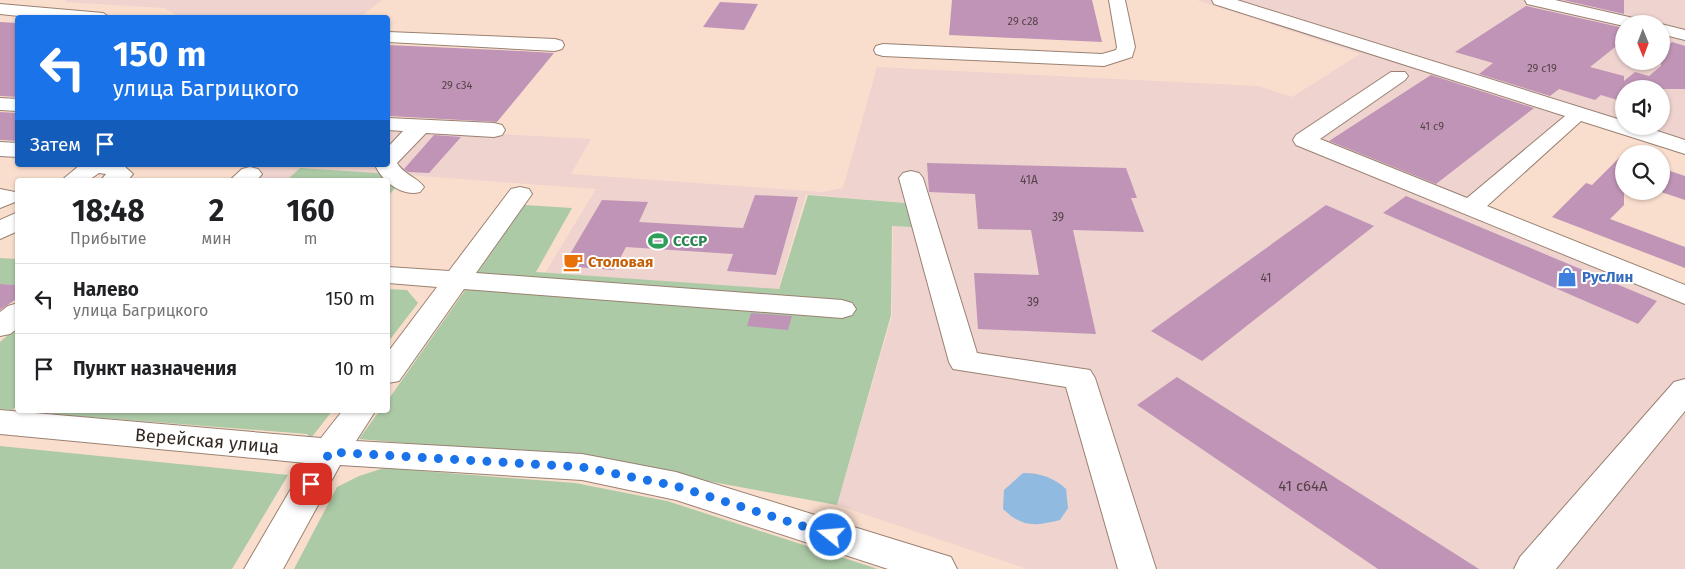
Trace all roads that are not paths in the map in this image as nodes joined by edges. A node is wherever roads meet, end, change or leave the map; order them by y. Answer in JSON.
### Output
{"nodes":[{"id":1,"x":1118,"y":0,"type":"edge"},
{"id":2,"x":1220,"y":0,"type":"edge"},
{"id":3,"x":1533,"y":0,"type":"edge"},
{"id":4,"x":0,"y":9,"type":"edge"},
{"id":5,"x":69,"y":15,"type":"edge"},
{"id":6,"x":1615,"y":19,"type":"edge"},
{"id":7,"x":1670,"y":32,"type":"edge"},
{"id":8,"x":1685,"y":35,"type":"edge"},
{"id":9,"x":390,"y":37,"type":"edge"},
{"id":10,"x":555,"y":45,"type":"dead end"},
{"id":11,"x":883,"y":50,"type":"dead end"},
{"id":12,"x":1398,"y":76,"type":"dead end"},
{"id":13,"x":0,"y":104,"type":"edge"},
{"id":14,"x":15,"y":105,"type":"edge"},
{"id":15,"x":1570,"y":121,"type":"dead end"},
{"id":16,"x":390,"y":126,"type":"edge"},
{"id":17,"x":420,"y":126,"type":"junction"},
{"id":18,"x":494,"y":130,"type":"dead end"},
{"id":19,"x":1685,"y":147,"type":"edge"},
{"id":20,"x":0,"y":149,"type":"edge"},
{"id":21,"x":15,"y":150,"type":"edge"},
{"id":22,"x":390,"y":157,"type":"edge"},
{"id":23,"x":92,"y":167,"type":"edge"},
{"id":24,"x":110,"y":167,"type":"edge"},
{"id":25,"x":388,"y":167,"type":"edge"},
{"id":26,"x":77,"y":178,"type":"edge"},
{"id":27,"x":115,"y":178,"type":"edge"},
{"id":28,"x":911,"y":178,"type":"dead end"},
{"id":29,"x":412,"y":187,"type":"dead end"},
{"id":30,"x":520,"y":194,"type":"dead end"},
{"id":31,"x":0,"y":196,"type":"edge"},
{"id":32,"x":0,"y":201,"type":"edge"},
{"id":33,"x":1470,"y":208,"type":"junction"},
{"id":34,"x":15,"y":221,"type":"edge"},
{"id":35,"x":0,"y":231,"type":"edge"},
{"id":36,"x":0,"y":245,"type":"edge"},
{"id":37,"x":15,"y":246,"type":"edge"},
{"id":38,"x":390,"y":276,"type":"edge"},
{"id":39,"x":455,"y":281,"type":"junction"},
{"id":40,"x":1685,"y":295,"type":"edge"},
{"id":41,"x":842,"y":309,"type":"dead end"},
{"id":42,"x":15,"y":314,"type":"edge"},
{"id":43,"x":0,"y":326,"type":"edge"},
{"id":44,"x":390,"y":370,"type":"edge"},
{"id":45,"x":1685,"y":390,"type":"edge"},
{"id":46,"x":358,"y":413,"type":"edge"},
{"id":47,"x":0,"y":422,"type":"edge"},
{"id":48,"x":330,"y":452,"type":"junction"},
{"id":49,"x":263,"y":569,"type":"edge"},
{"id":50,"x":938,"y":569,"type":"edge"},
{"id":51,"x":1137,"y":569,"type":"edge"},
{"id":52,"x":1533,"y":569,"type":"edge"}],
"edges":[{"from":1,"to":11,"type":"street"},
{"from":2,"to":19,"type":"street"},
{"from":3,"to":6,"type":"street"},
{"from":4,"to":5,"type":"street"},
{"from":7,"to":8,"type":"street"},
{"from":9,"to":10,"type":"street"},
{"from":12,"to":33,"type":"street"},
{"from":13,"to":14,"type":"street"},
{"from":15,"to":33,"type":"street"},
{"from":16,"to":17,"type":"street"},
{"from":17,"to":18,"type":"street"},
{"from":17,"to":22,"type":"street"},
{"from":20,"to":21,"type":"street"},
{"from":23,"to":26,"type":"street"},
{"from":24,"to":27,"type":"street"},
{"from":25,"to":29,"type":"street"},
{"from":28,"to":51,"type":"street"},
{"from":30,"to":39,"type":"street"},
{"from":31,"to":32,"type":"street"},
{"from":33,"to":40,"type":"street"},
{"from":34,"to":35,"type":"street"},
{"from":36,"to":37,"type":"street"},
{"from":38,"to":39,"type":"street"},
{"from":39,"to":41,"type":"street"},
{"from":39,"to":44,"type":"street"},
{"from":42,"to":43,"type":"street"},
{"from":45,"to":52,"type":"street"},
{"from":46,"to":48,"type":"street"},
{"from":47,"to":48,"type":"street","name":"Верейская улица"},
{"from":48,"to":49,"type":"street"},
{"from":48,"to":50,"type":"street","name":"Верейская улица"}]}
